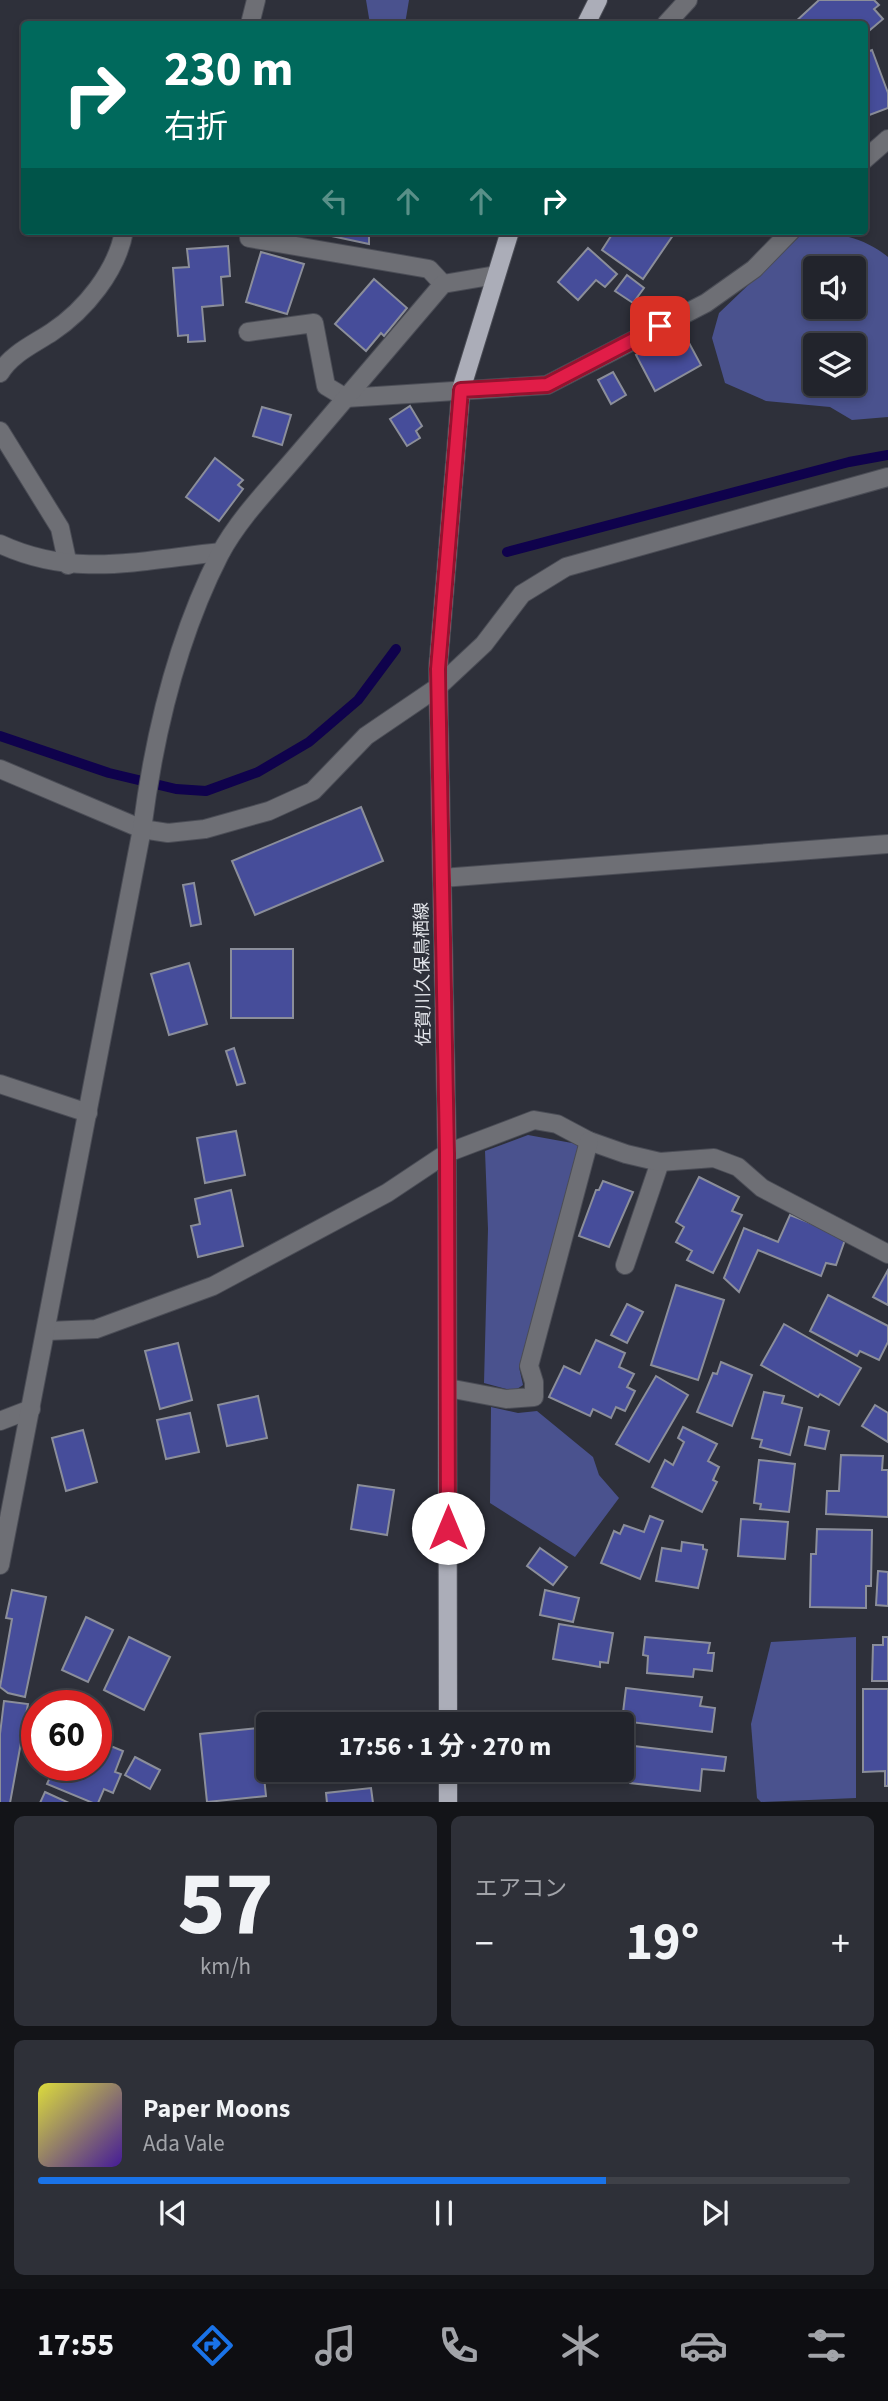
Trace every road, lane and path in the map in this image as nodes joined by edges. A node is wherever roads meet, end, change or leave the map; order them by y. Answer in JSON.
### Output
{"nodes":[{"id":1,"x":256,"y":0,"type":"edge"},
{"id":2,"x":598,"y":0,"type":"edge"},
{"id":3,"x":688,"y":0,"type":"edge"},
{"id":4,"x":251,"y":21,"type":"edge"},
{"id":5,"x":588,"y":21,"type":"edge"},
{"id":6,"x":669,"y":21,"type":"edge"},
{"id":7,"x":888,"y":139,"type":"edge"},
{"id":8,"x":868,"y":156,"type":"edge"},
{"id":9,"x":122,"y":235,"type":"edge"},
{"id":10,"x":509,"y":235,"type":"edge"},
{"id":11,"x":787,"y":235,"type":"edge"},
{"id":12,"x":249,"y":237,"type":"dead end"},
{"id":13,"x":496,"y":275,"type":"junction"},
{"id":14,"x":443,"y":284,"type":"junction"},
{"id":15,"x":248,"y":332,"type":"dead end"},
{"id":16,"x":0,"y":373,"type":"edge"},
{"id":17,"x":461,"y":390,"type":"junction"},
{"id":18,"x":346,"y":398,"type":"junction"},
{"id":19,"x":0,"y":431,"type":"edge"},
{"id":20,"x":888,"y":477,"type":"edge"},
{"id":21,"x":0,"y":544,"type":"edge"},
{"id":22,"x":221,"y":552,"type":"junction"},
{"id":23,"x":68,"y":565,"type":"junction"},
{"id":24,"x":438,"y":687,"type":"junction"},
{"id":25,"x":0,"y":769,"type":"edge"},
{"id":26,"x":143,"y":821,"type":"junction"},
{"id":27,"x":888,"y":844,"type":"edge"},
{"id":28,"x":442,"y":878,"type":"junction"},
{"id":29,"x":0,"y":1084,"type":"edge"},
{"id":30,"x":88,"y":1113,"type":"junction"},
{"id":31,"x":589,"y":1141,"type":"junction"},
{"id":32,"x":447,"y":1153,"type":"junction"},
{"id":33,"x":660,"y":1162,"type":"junction"},
{"id":34,"x":888,"y":1254,"type":"edge"},
{"id":35,"x":625,"y":1265,"type":"dead end"},
{"id":36,"x":47,"y":1331,"type":"junction"},
{"id":37,"x":448,"y":1388,"type":"junction"},
{"id":38,"x":31,"y":1409,"type":"junction"},
{"id":39,"x":0,"y":1421,"type":"edge"},
{"id":40,"x":0,"y":1564,"type":"edge"},
{"id":41,"x":448,"y":1712,"type":"edge"},
{"id":42,"x":448,"y":1782,"type":"edge"},
{"id":43,"x":448,"y":1802,"type":"edge"}],
"edges":[{"from":1,"to":4,"type":"street"},
{"from":2,"to":5,"type":"main road"},
{"from":3,"to":6,"type":"street"},
{"from":7,"to":8,"type":"street"},
{"from":9,"to":16,"type":"street"},
{"from":10,"to":13,"type":"main road","name":"佐賀川久保鳥栖線"},
{"from":11,"to":17,"type":"street"},
{"from":12,"to":14,"type":"street"},
{"from":13,"to":14,"type":"street"},
{"from":13,"to":17,"type":"main road","name":"佐賀川久保鳥栖線"},
{"from":14,"to":18,"type":"street"},
{"from":15,"to":18,"type":"street"},
{"from":17,"to":18,"type":"street"},
{"from":17,"to":24,"type":"main road","name":"佐賀川久保鳥栖線"},
{"from":18,"to":22,"type":"street"},
{"from":19,"to":23,"type":"street"},
{"from":20,"to":24,"type":"street"},
{"from":21,"to":23,"type":"street"},
{"from":22,"to":23,"type":"street"},
{"from":22,"to":26,"type":"street"},
{"from":24,"to":26,"type":"street"},
{"from":24,"to":28,"type":"main road","name":"佐賀川久保鳥栖線"},
{"from":25,"to":26,"type":"street"},
{"from":26,"to":30,"type":"street"},
{"from":27,"to":28,"type":"street"},
{"from":28,"to":32,"type":"main road","name":"佐賀川久保鳥栖線"},
{"from":29,"to":30,"type":"street"},
{"from":30,"to":36,"type":"street"},
{"from":31,"to":32,"type":"street"},
{"from":31,"to":33,"type":"street"},
{"from":31,"to":37,"type":"street"},
{"from":32,"to":36,"type":"street"},
{"from":32,"to":37,"type":"main road","name":"佐賀川久保鳥栖線"},
{"from":33,"to":34,"type":"street"},
{"from":33,"to":35,"type":"street"},
{"from":36,"to":38,"type":"street"},
{"from":37,"to":41,"type":"main road","name":"佐賀川久保鳥栖線"},
{"from":38,"to":39,"type":"street"},
{"from":38,"to":40,"type":"street"},
{"from":42,"to":43,"type":"main road"}]}
